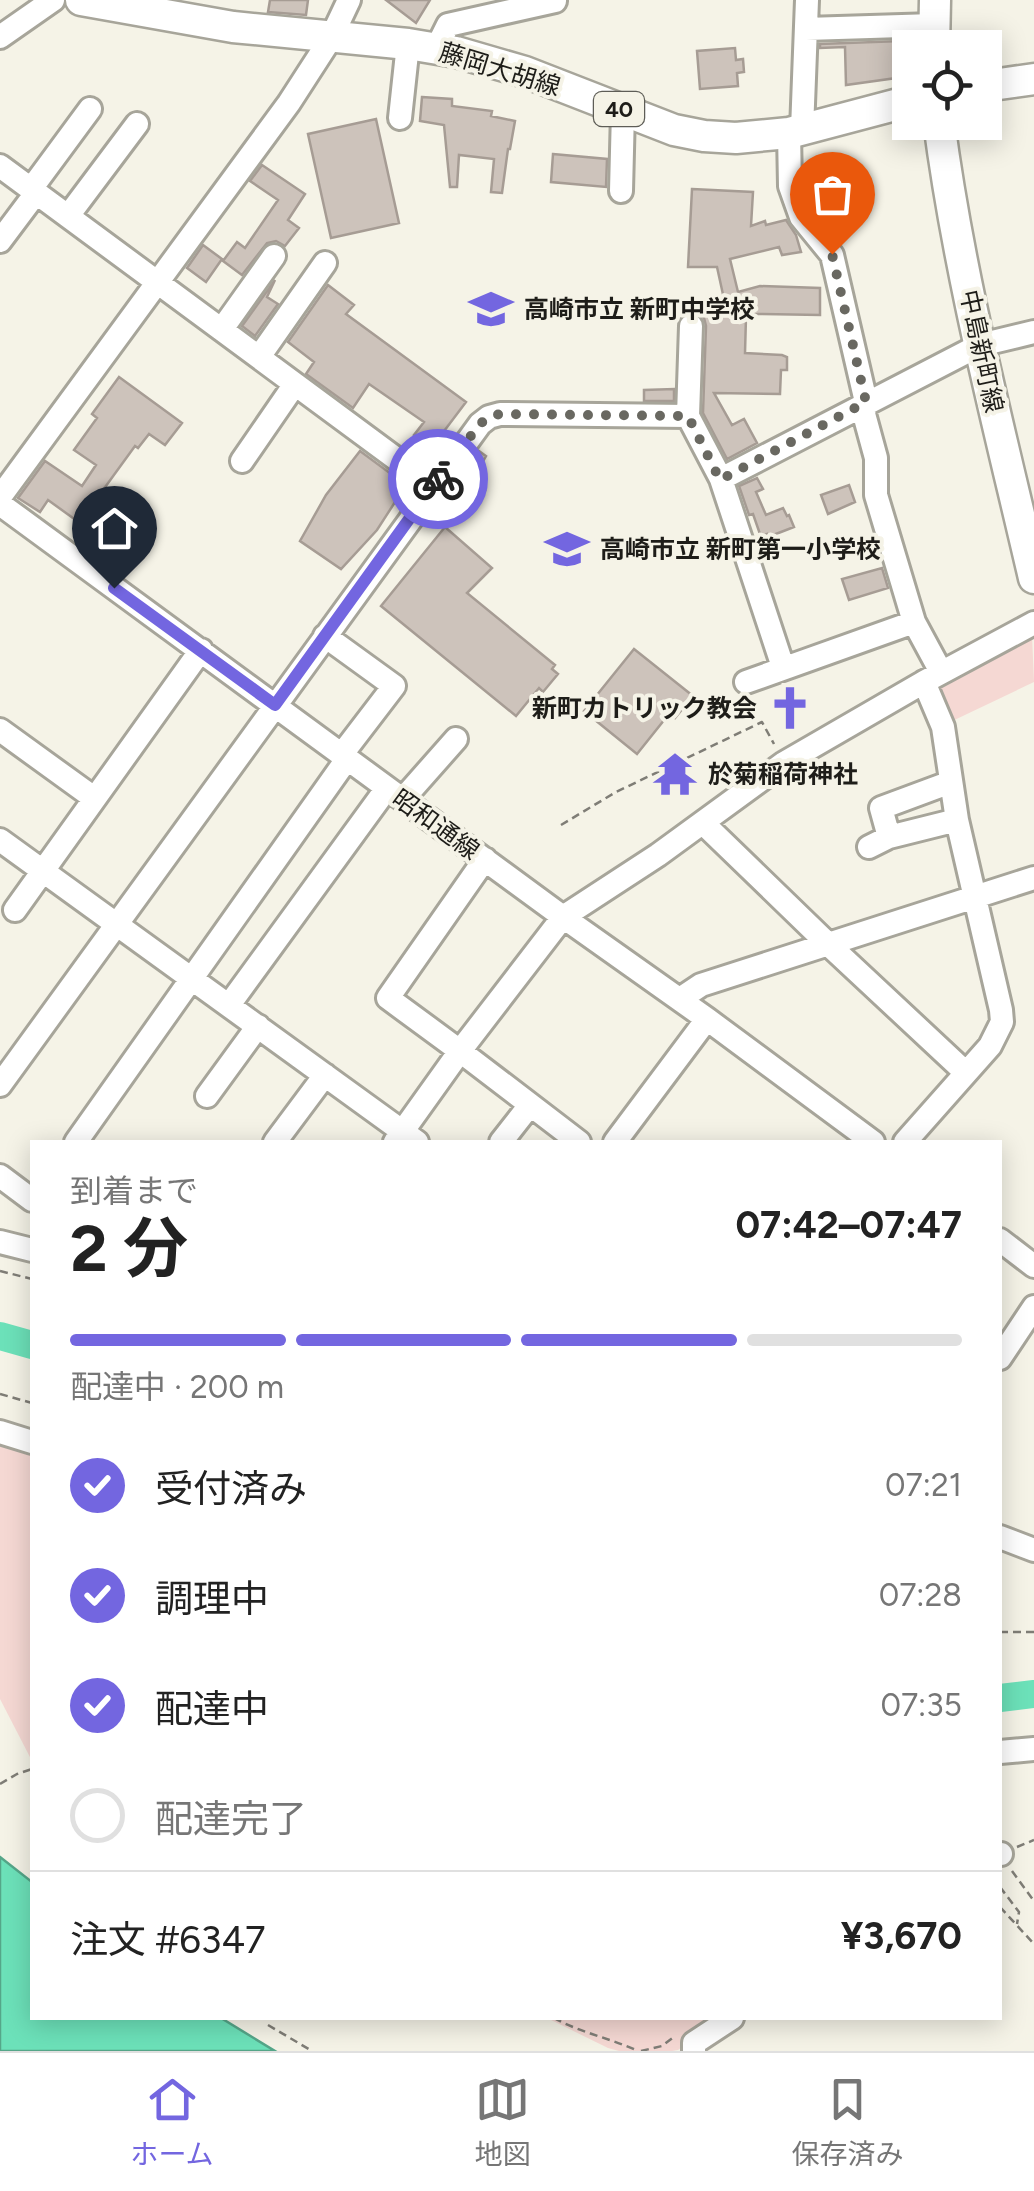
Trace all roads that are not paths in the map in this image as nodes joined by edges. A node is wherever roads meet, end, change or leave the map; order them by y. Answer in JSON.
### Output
{"nodes":[{"id":1,"x":53,"y":0,"type":"edge"},
{"id":2,"x":81,"y":0,"type":"edge"},
{"id":3,"x":349,"y":0,"type":"edge"},
{"id":4,"x":807,"y":0,"type":"edge"},
{"id":5,"x":554,"y":2,"type":"edge"},
{"id":6,"x":935,"y":24,"type":"edge"},
{"id":7,"x":806,"y":29,"type":"junction"},
{"id":8,"x":0,"y":37,"type":"edge"},
{"id":9,"x":331,"y":38,"type":"junction"},
{"id":10,"x":422,"y":47,"type":"junction"},
{"id":11,"x":1034,"y":78,"type":"edge"},
{"id":12,"x":1002,"y":83,"type":"edge"},
{"id":13,"x":892,"y":106,"type":"edge"},
{"id":14,"x":90,"y":109,"type":"dead end"},
{"id":15,"x":623,"y":111,"type":"junction"},
{"id":16,"x":400,"y":118,"type":"dead end"},
{"id":17,"x":137,"y":124,"type":"dead end"},
{"id":18,"x":795,"y":131,"type":"junction"},
{"id":19,"x":941,"y":140,"type":"edge"},
{"id":20,"x":0,"y":166,"type":"edge"},
{"id":21,"x":34,"y":191,"type":"junction"},
{"id":22,"x":621,"y":191,"type":"dead end"},
{"id":23,"x":68,"y":216,"type":"junction"},
{"id":24,"x":0,"y":241,"type":"edge"},
{"id":25,"x":274,"y":256,"type":"dead end"},
{"id":26,"x":325,"y":263,"type":"dead end"},
{"id":27,"x":159,"y":282,"type":"junction"},
{"id":28,"x":691,"y":326,"type":"dead end"},
{"id":29,"x":222,"y":329,"type":"junction"},
{"id":30,"x":1034,"y":332,"type":"edge"},
{"id":31,"x":980,"y":345,"type":"junction"},
{"id":32,"x":259,"y":357,"type":"junction"},
{"id":33,"x":295,"y":384,"type":"junction"},
{"id":34,"x":866,"y":402,"type":"junction"},
{"id":35,"x":688,"y":416,"type":"junction"},
{"id":36,"x":242,"y":462,"type":"dead end"},
{"id":37,"x":720,"y":480,"type":"junction"},
{"id":38,"x":433,"y":486,"type":"junction"},
{"id":39,"x":0,"y":500,"type":"edge"},
{"id":40,"x":1034,"y":578,"type":"edge"},
{"id":41,"x":914,"y":622,"type":"junction"},
{"id":42,"x":1034,"y":623,"type":"edge"},
{"id":43,"x":325,"y":636,"type":"junction"},
{"id":44,"x":200,"y":650,"type":"junction"},
{"id":45,"x":783,"y":667,"type":"junction"},
{"id":46,"x":933,"y":677,"type":"junction"},
{"id":47,"x":746,"y":682,"type":"dead end"},
{"id":48,"x":275,"y":705,"type":"junction"},
{"id":49,"x":0,"y":730,"type":"edge"},
{"id":50,"x":456,"y":739,"type":"dead end"},
{"id":51,"x":344,"y":757,"type":"junction"},
{"id":52,"x":951,"y":782,"type":"junction"},
{"id":53,"x":395,"y":794,"type":"junction"},
{"id":54,"x":94,"y":798,"type":"junction"},
{"id":55,"x":956,"y":820,"type":"junction"},
{"id":56,"x":703,"y":823,"type":"junction"},
{"id":57,"x":0,"y":840,"type":"edge"},
{"id":58,"x":485,"y":859,"type":"junction"},
{"id":59,"x":42,"y":871,"type":"junction"},
{"id":60,"x":1034,"y":878,"type":"edge"},
{"id":61,"x":974,"y":898,"type":"junction"},
{"id":62,"x":15,"y":910,"type":"dead end"},
{"id":63,"x":562,"y":917,"type":"junction"},
{"id":64,"x":116,"y":926,"type":"junction"},
{"id":65,"x":829,"y":945,"type":"junction"},
{"id":66,"x":192,"y":979,"type":"junction"},
{"id":67,"x":680,"y":999,"type":"junction"},
{"id":68,"x":229,"y":1005,"type":"junction"},
{"id":69,"x":707,"y":1019,"type":"junction"},
{"id":70,"x":258,"y":1026,"type":"junction"},
{"id":71,"x":460,"y":1051,"type":"junction"},
{"id":72,"x":965,"y":1072,"type":"junction"},
{"id":73,"x":325,"y":1075,"type":"junction"},
{"id":74,"x":0,"y":1085,"type":"edge"},
{"id":75,"x":207,"y":1096,"type":"dead end"},
{"id":76,"x":530,"y":1105,"type":"junction"},
{"id":77,"x":405,"y":1139,"type":"edge"},
{"id":78,"x":77,"y":1140,"type":"edge"},
{"id":79,"x":276,"y":1140,"type":"edge"},
{"id":80,"x":503,"y":1140,"type":"edge"},
{"id":81,"x":576,"y":1140,"type":"edge"},
{"id":82,"x":617,"y":1140,"type":"edge"},
{"id":83,"x":870,"y":1140,"type":"edge"},
{"id":84,"x":908,"y":1140,"type":"edge"},
{"id":85,"x":0,"y":1176,"type":"edge"},
{"id":86,"x":30,"y":1198,"type":"edge"},
{"id":87,"x":0,"y":1242,"type":"edge"},
{"id":88,"x":1002,"y":1242,"type":"edge"},
{"id":89,"x":30,"y":1250,"type":"edge"},
{"id":90,"x":1034,"y":1266,"type":"edge"},
{"id":91,"x":1034,"y":1307,"type":"edge"},
{"id":92,"x":1002,"y":1355,"type":"edge"},
{"id":93,"x":0,"y":1432,"type":"edge"},
{"id":94,"x":30,"y":1441,"type":"edge"},
{"id":95,"x":1002,"y":1538,"type":"edge"},
{"id":96,"x":1034,"y":1550,"type":"edge"},
{"id":97,"x":1034,"y":1749,"type":"edge"},
{"id":98,"x":1002,"y":1752,"type":"edge"},
{"id":99,"x":729,"y":2020,"type":"edge"},
{"id":100,"x":686,"y":2042,"type":"edge"}],
"edges":[{"from":1,"to":8,"type":"street"},
{"from":2,"to":9,"type":"main road","name":"藤岡大胡線","number":"40"},
{"from":3,"to":9,"type":"street"},
{"from":4,"to":7,"type":"street"},
{"from":5,"to":10,"type":"street"},
{"from":6,"to":7,"type":"street"},
{"from":7,"to":18,"type":"street"},
{"from":9,"to":10,"type":"main road","name":"藤岡大胡線","number":"40"},
{"from":9,"to":27,"type":"street"},
{"from":10,"to":15,"type":"main road","name":"藤岡大胡線","number":"40"},
{"from":10,"to":16,"type":"street"},
{"from":11,"to":12,"type":"main road"},
{"from":13,"to":18,"type":"main road","name":"藤岡大胡線","number":"40"},
{"from":14,"to":21,"type":"street"},
{"from":15,"to":18,"type":"main road","name":"藤岡大胡線","number":"40"},
{"from":15,"to":22,"type":"street"},
{"from":17,"to":23,"type":"street"},
{"from":18,"to":34,"type":"street"},
{"from":19,"to":31,"type":"main road","name":"中島新町線"},
{"from":20,"to":21,"type":"street"},
{"from":21,"to":23,"type":"street"},
{"from":21,"to":24,"type":"street"},
{"from":23,"to":27,"type":"street"},
{"from":25,"to":29,"type":"street"},
{"from":26,"to":32,"type":"street"},
{"from":27,"to":29,"type":"street"},
{"from":27,"to":39,"type":"street"},
{"from":28,"to":35,"type":"street"},
{"from":29,"to":32,"type":"street"},
{"from":30,"to":31,"type":"street"},
{"from":31,"to":34,"type":"street"},
{"from":31,"to":40,"type":"main road","name":"中島新町線"},
{"from":32,"to":33,"type":"street"},
{"from":33,"to":36,"type":"street"},
{"from":33,"to":38,"type":"street"},
{"from":34,"to":37,"type":"street"},
{"from":34,"to":41,"type":"street"},
{"from":35,"to":37,"type":"street"},
{"from":35,"to":38,"type":"street"},
{"from":37,"to":45,"type":"street"},
{"from":38,"to":43,"type":"street"},
{"from":39,"to":44,"type":"street","name":"昭和通線"},
{"from":41,"to":45,"type":"street"},
{"from":41,"to":46,"type":"street"},
{"from":42,"to":46,"type":"street"},
{"from":43,"to":48,"type":"street"},
{"from":43,"to":51,"type":"street"},
{"from":44,"to":48,"type":"street","name":"昭和通線"},
{"from":44,"to":54,"type":"street"},
{"from":45,"to":47,"type":"street"},
{"from":46,"to":52,"type":"street"},
{"from":46,"to":56,"type":"street"},
{"from":48,"to":51,"type":"street","name":"昭和通線"},
{"from":48,"to":64,"type":"street"},
{"from":49,"to":54,"type":"street"},
{"from":50,"to":53,"type":"street"},
{"from":51,"to":53,"type":"street","name":"昭和通線"},
{"from":51,"to":66,"type":"street"},
{"from":52,"to":55,"type":"street"},
{"from":52,"to":55,"type":"street"},
{"from":53,"to":58,"type":"street","name":"昭和通線"},
{"from":53,"to":68,"type":"street"},
{"from":54,"to":59,"type":"street"},
{"from":55,"to":61,"type":"street"},
{"from":56,"to":63,"type":"street"},
{"from":56,"to":65,"type":"street"},
{"from":57,"to":59,"type":"street"},
{"from":58,"to":63,"type":"street","name":"昭和通線"},
{"from":58,"to":71,"type":"street"},
{"from":59,"to":62,"type":"street"},
{"from":59,"to":64,"type":"street"},
{"from":60,"to":61,"type":"street"},
{"from":61,"to":65,"type":"street"},
{"from":61,"to":72,"type":"street"},
{"from":63,"to":67,"type":"street","name":"昭和通線"},
{"from":63,"to":71,"type":"street"},
{"from":64,"to":66,"type":"street"},
{"from":64,"to":74,"type":"street"},
{"from":65,"to":67,"type":"street"},
{"from":65,"to":72,"type":"street"},
{"from":66,"to":68,"type":"street"},
{"from":66,"to":78,"type":"street"},
{"from":67,"to":69,"type":"street","name":"昭和通線"},
{"from":68,"to":70,"type":"street"},
{"from":69,"to":82,"type":"street"},
{"from":69,"to":83,"type":"street","name":"昭和通線"},
{"from":70,"to":73,"type":"street"},
{"from":70,"to":75,"type":"street"},
{"from":71,"to":76,"type":"street"},
{"from":71,"to":77,"type":"street"},
{"from":72,"to":84,"type":"street"},
{"from":73,"to":77,"type":"street"},
{"from":73,"to":79,"type":"street"},
{"from":76,"to":80,"type":"street"},
{"from":76,"to":81,"type":"street"},
{"from":85,"to":86,"type":"street"},
{"from":87,"to":89,"type":"street"},
{"from":88,"to":90,"type":"street"},
{"from":91,"to":92,"type":"street"},
{"from":93,"to":94,"type":"street"},
{"from":95,"to":96,"type":"street"},
{"from":97,"to":98,"type":"street"},
{"from":99,"to":100,"type":"street"}]}
